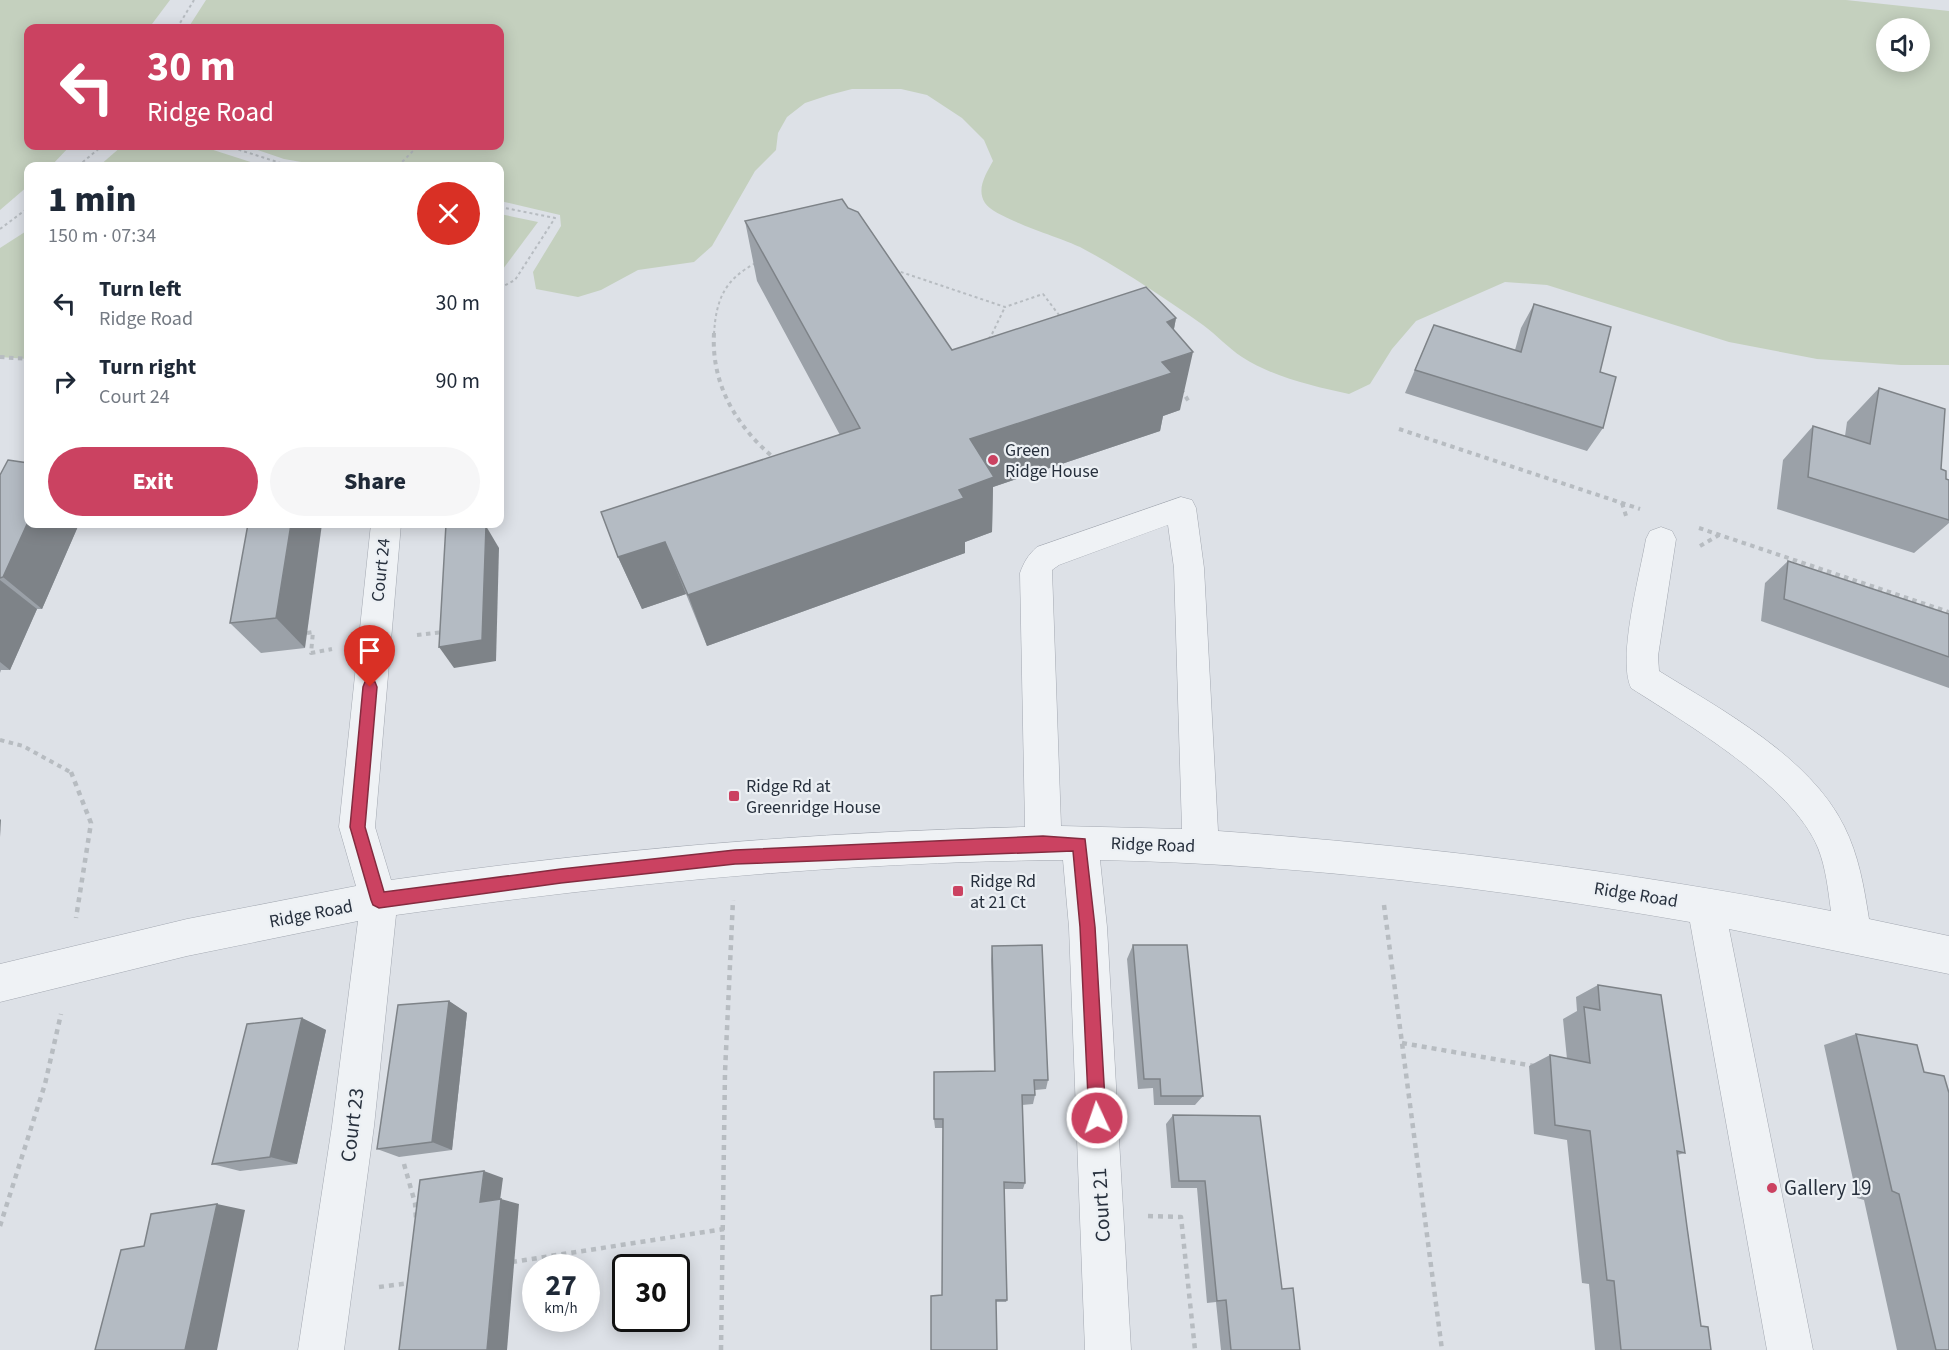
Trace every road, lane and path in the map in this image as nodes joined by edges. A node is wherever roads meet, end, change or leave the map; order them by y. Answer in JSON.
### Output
{"nodes":[{"id":1,"x":194,"y":0,"type":"edge"},
{"id":2,"x":179,"y":24,"type":"edge"},
{"id":3,"x":97,"y":150,"type":"edge"},
{"id":4,"x":240,"y":150,"type":"edge"},
{"id":5,"x":414,"y":150,"type":"edge"},
{"id":6,"x":83,"y":162,"type":"edge"},
{"id":7,"x":277,"y":162,"type":"edge"},
{"id":8,"x":402,"y":162,"type":"edge"},
{"id":9,"x":504,"y":208,"type":"edge"},
{"id":10,"x":24,"y":210,"type":"edge"},
{"id":11,"x":0,"y":229,"type":"edge"},
{"id":12,"x":757,"y":263,"type":"edge"},
{"id":13,"x":886,"y":267,"type":"edge"},
{"id":14,"x":504,"y":286,"type":"edge"},
{"id":15,"x":1005,"y":307,"type":"junction"},
{"id":16,"x":1064,"y":322,"type":"edge"},
{"id":17,"x":987,"y":345,"type":"edge"},
{"id":18,"x":0,"y":357,"type":"edge"},
{"id":19,"x":24,"y":359,"type":"edge"},
{"id":20,"x":1179,"y":385,"type":"edge"},
{"id":21,"x":1189,"y":402,"type":"edge"},
{"id":22,"x":778,"y":461,"type":"edge"},
{"id":23,"x":386,"y":528,"type":"edge"},
{"id":24,"x":1661,"y":539,"type":"dead end"},
{"id":25,"x":0,"y":740,"type":"edge"},
{"id":26,"x":1062,"y":844,"type":"junction"},
{"id":27,"x":1201,"y":847,"type":"junction"},
{"id":28,"x":735,"y":857,"type":"junction"},
{"id":29,"x":1378,"y":863,"type":"junction"},
{"id":30,"x":379,"y":900,"type":"junction"},
{"id":31,"x":1706,"y":905,"type":"junction"},
{"id":32,"x":76,"y":918,"type":"dead end"},
{"id":33,"x":1853,"y":933,"type":"junction"},
{"id":34,"x":1949,"y":955,"type":"edge"},
{"id":35,"x":0,"y":983,"type":"edge"},
{"id":36,"x":62,"y":1012,"type":"dead end"},
{"id":37,"x":1402,"y":1043,"type":"junction"},
{"id":38,"x":1537,"y":1067,"type":"dead end"},
{"id":39,"x":404,"y":1164,"type":"edge"},
{"id":40,"x":1102,"y":1214,"type":"junction"},
{"id":41,"x":416,"y":1223,"type":"edge"},
{"id":42,"x":0,"y":1226,"type":"edge"},
{"id":43,"x":724,"y":1228,"type":"junction"},
{"id":44,"x":503,"y":1264,"type":"dead end"},
{"id":45,"x":412,"y":1273,"type":"edge"},
{"id":46,"x":410,"y":1294,"type":"edge"},
{"id":47,"x":321,"y":1350,"type":"edge"},
{"id":48,"x":721,"y":1350,"type":"edge"},
{"id":49,"x":1108,"y":1350,"type":"edge"},
{"id":50,"x":1195,"y":1350,"type":"edge"},
{"id":51,"x":1442,"y":1350,"type":"edge"},
{"id":52,"x":1790,"y":1350,"type":"edge"}],
"edges":[{"from":1,"to":2,"type":"path"},
{"from":3,"to":6,"type":"path"},
{"from":4,"to":7,"type":"path"},
{"from":5,"to":8,"type":"path"},
{"from":9,"to":14,"type":"path"},
{"from":10,"to":11,"type":"path"},
{"from":12,"to":22,"type":"path"},
{"from":13,"to":15,"type":"path"},
{"from":15,"to":16,"type":"path"},
{"from":15,"to":17,"type":"path"},
{"from":18,"to":19,"type":"path"},
{"from":20,"to":21,"type":"path"},
{"from":23,"to":30,"type":"street","name":"Court 24"},
{"from":24,"to":33,"type":"street"},
{"from":25,"to":32,"type":"path"},
{"from":26,"to":27,"type":"street","name":"Ridge Road"},
{"from":26,"to":27,"type":"street","name":"Court 21"},
{"from":26,"to":28,"type":"street","name":"Ridge Road"},
{"from":26,"to":40,"type":"street","name":"Court 21"},
{"from":27,"to":29,"type":"street","name":"Ridge Road"},
{"from":28,"to":30,"type":"street","name":"Ridge Road"},
{"from":28,"to":43,"type":"path"},
{"from":29,"to":31,"type":"street","name":"Ridge Road"},
{"from":29,"to":37,"type":"path"},
{"from":30,"to":35,"type":"street","name":"Ridge Road"},
{"from":30,"to":47,"type":"street","name":"Court 23"},
{"from":31,"to":33,"type":"street","name":"Ridge Road"},
{"from":31,"to":52,"type":"street"},
{"from":33,"to":34,"type":"street","name":"Ridge Road"},
{"from":36,"to":42,"type":"path"},
{"from":37,"to":38,"type":"path"},
{"from":37,"to":51,"type":"path"},
{"from":39,"to":41,"type":"path"},
{"from":40,"to":49,"type":"street","name":"Court 21"},
{"from":40,"to":50,"type":"path"},
{"from":43,"to":44,"type":"path"},
{"from":43,"to":48,"type":"path"},
{"from":45,"to":46,"type":"path"}]}
